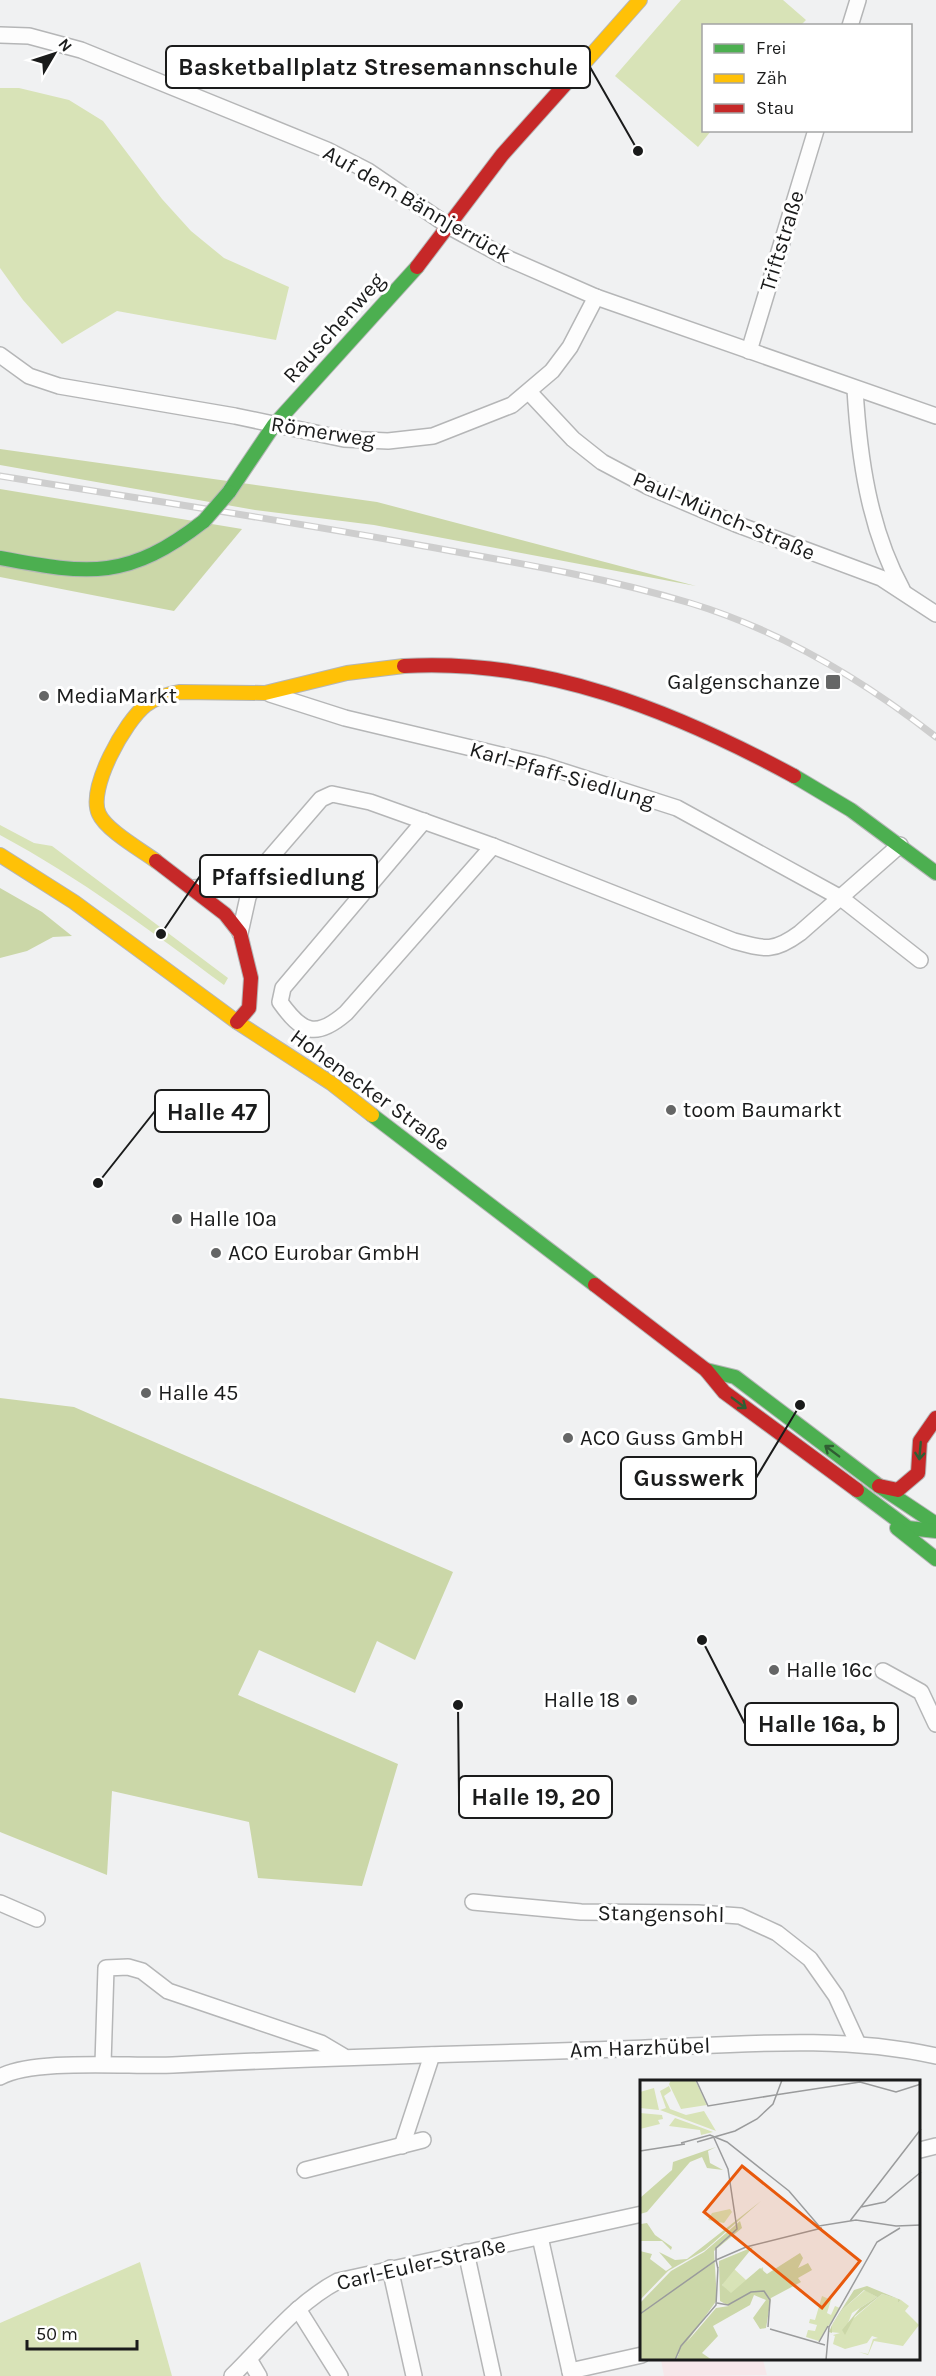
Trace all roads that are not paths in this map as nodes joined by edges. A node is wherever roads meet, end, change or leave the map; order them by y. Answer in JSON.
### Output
{"nodes":[{"id":1,"x":640,"y":0,"type":"edge"},
{"id":2,"x":858,"y":0,"type":"edge"},
{"id":3,"x":851,"y":24,"type":"edge"},
{"id":4,"x":0,"y":35,"type":"edge"},
{"id":5,"x":815,"y":132,"type":"edge"},
{"id":6,"x":450,"y":227,"type":"junction"},
{"id":7,"x":596,"y":297,"type":"junction"},
{"id":8,"x":749,"y":351,"type":"junction"},
{"id":9,"x":0,"y":355,"type":"edge"},
{"id":10,"x":855,"y":389,"type":"junction"},
{"id":11,"x":529,"y":392,"type":"junction"},
{"id":12,"x":936,"y":416,"type":"edge"},
{"id":13,"x":274,"y":426,"type":"junction"},
{"id":14,"x":0,"y":558,"type":"edge"},
{"id":15,"x":902,"y":590,"type":"junction"},
{"id":16,"x":936,"y":614,"type":"edge"},
{"id":17,"x":267,"y":693,"type":"junction"},
{"id":18,"x":424,"y":821,"type":"junction"},
{"id":19,"x":900,"y":845,"type":"junction"},
{"id":20,"x":493,"y":846,"type":"junction"},
{"id":21,"x":0,"y":855,"type":"edge"},
{"id":22,"x":264,"y":865,"type":"junction"},
{"id":23,"x":936,"y":873,"type":"edge"},
{"id":24,"x":193,"y":888,"type":"junction"},
{"id":25,"x":841,"y":898,"type":"junction"},
{"id":26,"x":240,"y":933,"type":"junction"},
{"id":27,"x":920,"y":960,"type":"dead end"},
{"id":28,"x":237,"y":1022,"type":"junction"},
{"id":29,"x":706,"y":1370,"type":"junction"},
{"id":30,"x":936,"y":1418,"type":"edge"},
{"id":31,"x":879,"y":1486,"type":"junction"},
{"id":32,"x":866,"y":1499,"type":"junction"},
{"id":33,"x":936,"y":1524,"type":"edge"},
{"id":34,"x":936,"y":1531,"type":"edge"},
{"id":35,"x":936,"y":1559,"type":"edge"},
{"id":36,"x":882,"y":1671,"type":"dead end"},
{"id":37,"x":936,"y":1724,"type":"edge"},
{"id":38,"x":473,"y":1902,"type":"dead end"},
{"id":39,"x":0,"y":1903,"type":"edge"},
{"id":40,"x":37,"y":1919,"type":"dead end"},
{"id":41,"x":858,"y":2044,"type":"junction"},
{"id":42,"x":432,"y":2055,"type":"junction"},
{"id":43,"x":343,"y":2056,"type":"junction"},
{"id":44,"x":936,"y":2056,"type":"edge"},
{"id":45,"x":103,"y":2064,"type":"junction"},
{"id":46,"x":0,"y":2077,"type":"edge"},
{"id":47,"x":423,"y":2140,"type":"dead end"},
{"id":48,"x":402,"y":2146,"type":"junction"},
{"id":49,"x":936,"y":2146,"type":"edge"},
{"id":50,"x":921,"y":2150,"type":"edge"},
{"id":51,"x":305,"y":2170,"type":"dead end"},
{"id":52,"x":640,"y":2214,"type":"edge"},
{"id":53,"x":540,"y":2237,"type":"junction"},
{"id":54,"x":466,"y":2252,"type":"junction"},
{"id":55,"x":390,"y":2268,"type":"junction"},
{"id":56,"x":298,"y":2309,"type":"junction"},
{"id":57,"x":640,"y":2356,"type":"edge"},
{"id":58,"x":249,"y":2359,"type":"junction"},
{"id":59,"x":570,"y":2374,"type":"edge"},
{"id":60,"x":232,"y":2376,"type":"edge"},
{"id":61,"x":259,"y":2376,"type":"edge"},
{"id":62,"x":340,"y":2376,"type":"edge"},
{"id":63,"x":414,"y":2376,"type":"edge"},
{"id":64,"x":493,"y":2376,"type":"edge"}],
"edges":[{"from":1,"to":6,"type":"street","name":"Rauschenweg"},
{"from":2,"to":3,"type":"street"},
{"from":4,"to":6,"type":"street","name":"Auf dem Bännjerrück"},
{"from":5,"to":8,"type":"street","name":"Triftstraße"},
{"from":6,"to":7,"type":"street","name":"Auf dem Bännjerrück"},
{"from":6,"to":13,"type":"street","name":"Rauschenweg"},
{"from":7,"to":8,"type":"street","name":"Auf dem Bännjerrück"},
{"from":7,"to":11,"type":"street","name":"Römerweg"},
{"from":8,"to":10,"type":"street","name":"Auf dem Bännjerrück"},
{"from":9,"to":13,"type":"street","name":"Römerweg"},
{"from":10,"to":12,"type":"street","name":"Auf dem Bännjerrück"},
{"from":10,"to":15,"type":"street"},
{"from":11,"to":13,"type":"street","name":"Römerweg"},
{"from":11,"to":15,"type":"street","name":"Paul-Münch-Straße"},
{"from":13,"to":14,"type":"street","name":"Rauschenweg","bridge":true},
{"from":15,"to":16,"type":"street","name":"Paul-Münch-Straße"},
{"from":17,"to":19,"type":"street","name":"Karl-Pfaff-Siedlung"},
{"from":17,"to":24,"type":"street","name":"Karl-Pfaff-Siedlung"},
{"from":17,"to":25,"type":"street","name":"Karl-Pfaff-Siedlung"},
{"from":18,"to":20,"type":"street","name":"Karl-Pfaff-Siedlung"},
{"from":18,"to":20,"type":"street"},
{"from":18,"to":22,"type":"street","name":"Karl-Pfaff-Siedlung"},
{"from":19,"to":23,"type":"street","name":"Karl-Pfaff-Siedlung"},
{"from":19,"to":25,"type":"street","name":"Karl-Pfaff-Siedlung"},
{"from":20,"to":25,"type":"street","name":"Karl-Pfaff-Siedlung"},
{"from":21,"to":28,"type":"street","name":"Hohenecker Straße"},
{"from":22,"to":24,"type":"street","name":"Karl-Pfaff-Siedlung"},
{"from":22,"to":26,"type":"street","name":"Karl-Pfaff-Siedlung"},
{"from":24,"to":26,"type":"street","name":"Karl-Pfaff-Siedlung"},
{"from":25,"to":27,"type":"street","name":"Karl-Pfaff-Siedlung"},
{"from":26,"to":28,"type":"street","name":"Karl-Pfaff-Siedlung"},
{"from":28,"to":29,"type":"street","name":"Hohenecker Straße"},
{"from":31,"to":29,"type":"street","name":"Hohenecker Straße","one_way":true},
{"from":29,"to":32,"type":"street","name":"Hohenecker Straße","one_way":true},
{"from":30,"to":31,"type":"street","one_way":true},
{"from":31,"to":33,"type":"street","name":"Hohenecker Straße"},
{"from":32,"to":34,"type":"street","name":"Hohenecker Straße"},
{"from":32,"to":35,"type":"street","name":"Hohenecker Straße"},
{"from":36,"to":37,"type":"street"},
{"from":38,"to":41,"type":"street","name":"Stangensohl"},
{"from":39,"to":40,"type":"street"},
{"from":41,"to":42,"type":"street","name":"Am Harzhübel"},
{"from":41,"to":44,"type":"street","name":"Am Harzhübel"},
{"from":42,"to":43,"type":"street","name":"Am Harzhübel"},
{"from":42,"to":48,"type":"street"},
{"from":43,"to":45,"type":"street","name":"Am Harzhübel"},
{"from":43,"to":45,"type":"street","name":"Am Harzhübel"},
{"from":45,"to":46,"type":"street","name":"Am Harzhübel"},
{"from":47,"to":48,"type":"street"},
{"from":48,"to":51,"type":"street"},
{"from":49,"to":50,"type":"street"},
{"from":52,"to":53,"type":"street","name":"Carl-Euler-Straße"},
{"from":53,"to":54,"type":"street","name":"Carl-Euler-Straße"},
{"from":53,"to":59,"type":"street"},
{"from":54,"to":55,"type":"street","name":"Carl-Euler-Straße"},
{"from":54,"to":64,"type":"street"},
{"from":55,"to":56,"type":"street","name":"Carl-Euler-Straße"},
{"from":55,"to":63,"type":"street"},
{"from":56,"to":58,"type":"street","name":"Carl-Euler-Straße"},
{"from":56,"to":62,"type":"street"},
{"from":57,"to":59,"type":"street"},
{"from":58,"to":60,"type":"street","name":"Carl-Euler-Straße"},
{"from":58,"to":61,"type":"street"}]}
